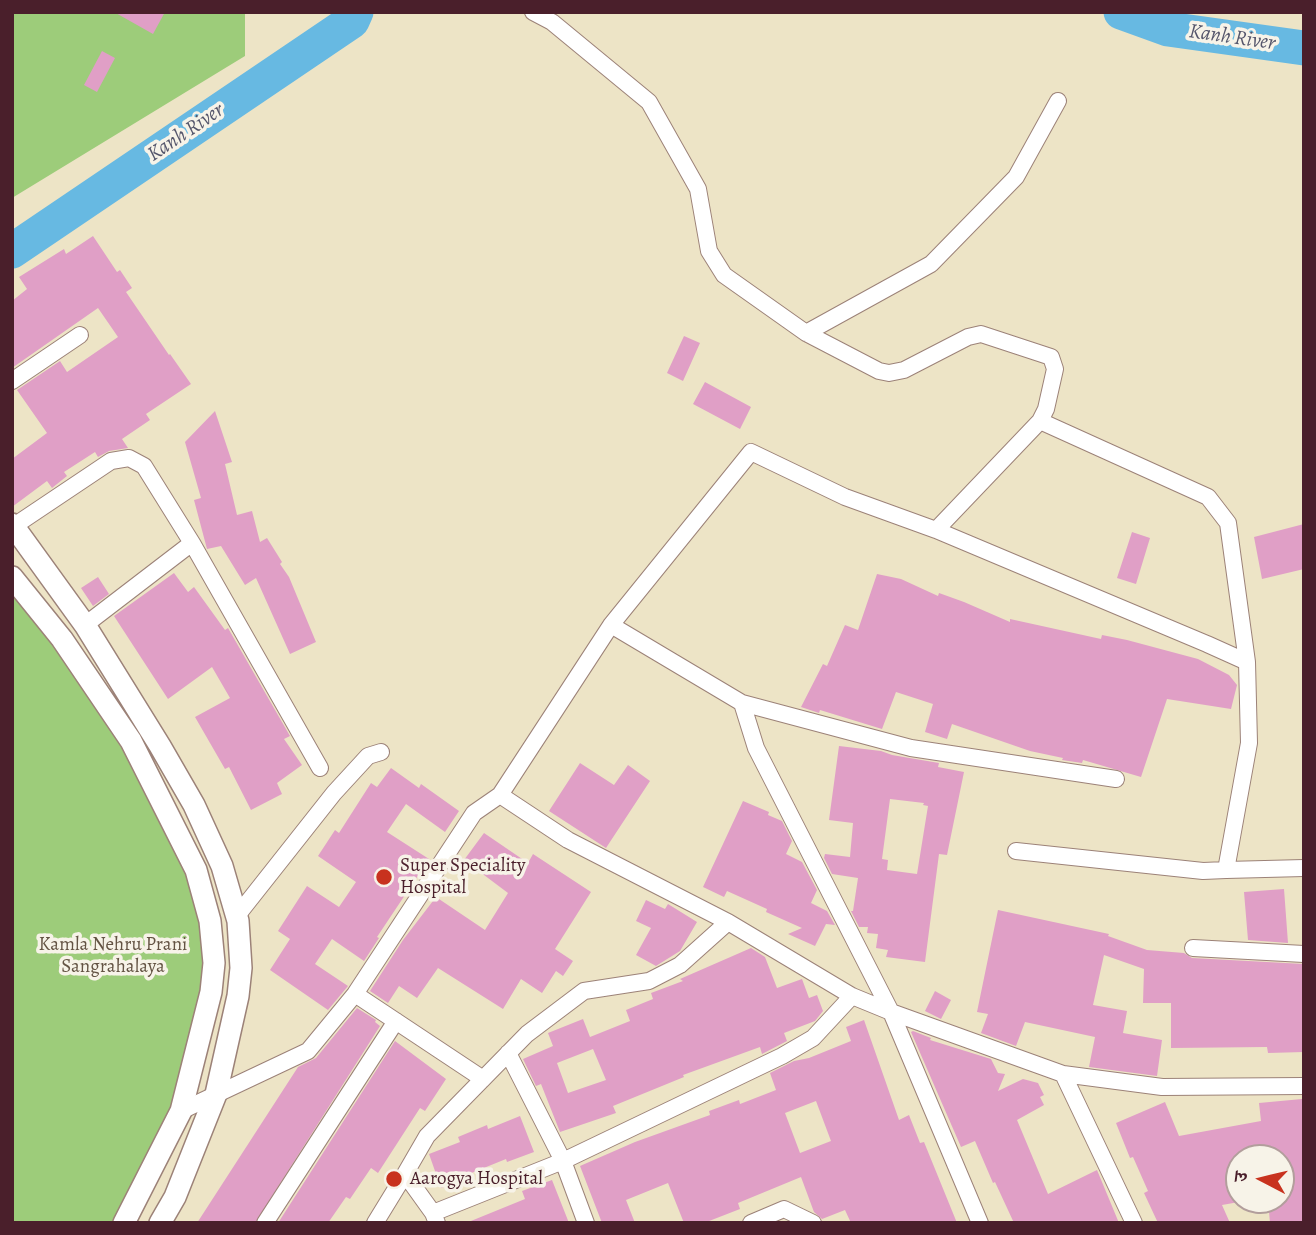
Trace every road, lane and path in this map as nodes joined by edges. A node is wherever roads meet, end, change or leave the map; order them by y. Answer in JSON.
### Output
{"nodes":[{"id":1,"x":533,"y":12,"type":"edge"},
{"id":2,"x":1058,"y":101,"type":"dead end"},
{"id":3,"x":806,"y":332,"type":"junction"},
{"id":4,"x":80,"y":335,"type":"dead end"},
{"id":5,"x":12,"y":381,"type":"edge"},
{"id":6,"x":1040,"y":421,"type":"junction"},
{"id":7,"x":13,"y":525,"type":"edge"},
{"id":8,"x":936,"y":530,"type":"junction"},
{"id":9,"x":192,"y":544,"type":"junction"},
{"id":10,"x":12,"y":577,"type":"edge"},
{"id":11,"x":85,"y":625,"type":"junction"},
{"id":12,"x":611,"y":625,"type":"junction"},
{"id":13,"x":1247,"y":662,"type":"junction"},
{"id":14,"x":742,"y":703,"type":"junction"},
{"id":15,"x":381,"y":752,"type":"dead end"},
{"id":16,"x":320,"y":768,"type":"dead end"},
{"id":17,"x":1116,"y":779,"type":"dead end"},
{"id":18,"x":500,"y":795,"type":"junction"},
{"id":19,"x":1016,"y":851,"type":"dead end"},
{"id":20,"x":1304,"y":868,"type":"edge"},
{"id":21,"x":1226,"y":870,"type":"junction"},
{"id":22,"x":236,"y":917,"type":"junction"},
{"id":23,"x":728,"y":922,"type":"junction"},
{"id":24,"x":1193,"y":948,"type":"dead end"},
{"id":25,"x":1304,"y":954,"type":"edge"},
{"id":26,"x":355,"y":995,"type":"junction"},
{"id":27,"x":852,"y":996,"type":"junction"},
{"id":28,"x":891,"y":1012,"type":"junction"},
{"id":29,"x":396,"y":1021,"type":"junction"},
{"id":30,"x":508,"y":1053,"type":"junction"},
{"id":31,"x":1063,"y":1074,"type":"junction"},
{"id":32,"x":483,"y":1079,"type":"junction"},
{"id":33,"x":1304,"y":1086,"type":"edge"},
{"id":34,"x":216,"y":1094,"type":"junction"},
{"id":35,"x":181,"y":1111,"type":"junction"},
{"id":36,"x":564,"y":1161,"type":"junction"},
{"id":37,"x":405,"y":1174,"type":"junction"},
{"id":38,"x":435,"y":1218,"type":"edge"},
{"id":39,"x":124,"y":1223,"type":"edge"},
{"id":40,"x":160,"y":1223,"type":"edge"},
{"id":41,"x":265,"y":1223,"type":"edge"},
{"id":42,"x":375,"y":1223,"type":"edge"},
{"id":43,"x":586,"y":1223,"type":"edge"},
{"id":44,"x":751,"y":1223,"type":"edge"},
{"id":45,"x":813,"y":1223,"type":"edge"},
{"id":46,"x":981,"y":1223,"type":"edge"},
{"id":47,"x":1134,"y":1223,"type":"edge"}],
"edges":[{"from":1,"to":3,"type":"street"},
{"from":2,"to":3,"type":"street"},
{"from":3,"to":6,"type":"street"},
{"from":4,"to":5,"type":"street"},
{"from":6,"to":8,"type":"street"},
{"from":6,"to":13,"type":"street"},
{"from":7,"to":9,"type":"street"},
{"from":7,"to":11,"type":"main road"},
{"from":8,"to":12,"type":"street"},
{"from":8,"to":13,"type":"street"},
{"from":9,"to":11,"type":"street"},
{"from":9,"to":16,"type":"street"},
{"from":10,"to":35,"type":"main road"},
{"from":11,"to":22,"type":"main road"},
{"from":12,"to":14,"type":"street"},
{"from":12,"to":18,"type":"street"},
{"from":13,"to":21,"type":"street"},
{"from":14,"to":17,"type":"street"},
{"from":14,"to":28,"type":"street"},
{"from":15,"to":22,"type":"street"},
{"from":18,"to":23,"type":"street"},
{"from":18,"to":26,"type":"street"},
{"from":19,"to":21,"type":"street"},
{"from":20,"to":21,"type":"street"},
{"from":22,"to":34,"type":"main road"},
{"from":23,"to":27,"type":"street"},
{"from":23,"to":30,"type":"street"},
{"from":24,"to":25,"type":"street"},
{"from":26,"to":29,"type":"street"},
{"from":26,"to":34,"type":"street"},
{"from":27,"to":28,"type":"street"},
{"from":27,"to":36,"type":"street"},
{"from":28,"to":31,"type":"street"},
{"from":28,"to":46,"type":"street"},
{"from":29,"to":32,"type":"street"},
{"from":29,"to":41,"type":"street"},
{"from":30,"to":32,"type":"street"},
{"from":30,"to":36,"type":"street"},
{"from":31,"to":33,"type":"street"},
{"from":31,"to":47,"type":"street"},
{"from":32,"to":37,"type":"street"},
{"from":34,"to":35,"type":"street"},
{"from":34,"to":40,"type":"main road"},
{"from":35,"to":39,"type":"main road"},
{"from":36,"to":38,"type":"street"},
{"from":36,"to":43,"type":"street"},
{"from":37,"to":38,"type":"street"},
{"from":37,"to":42,"type":"street"},
{"from":44,"to":45,"type":"street"}]}
